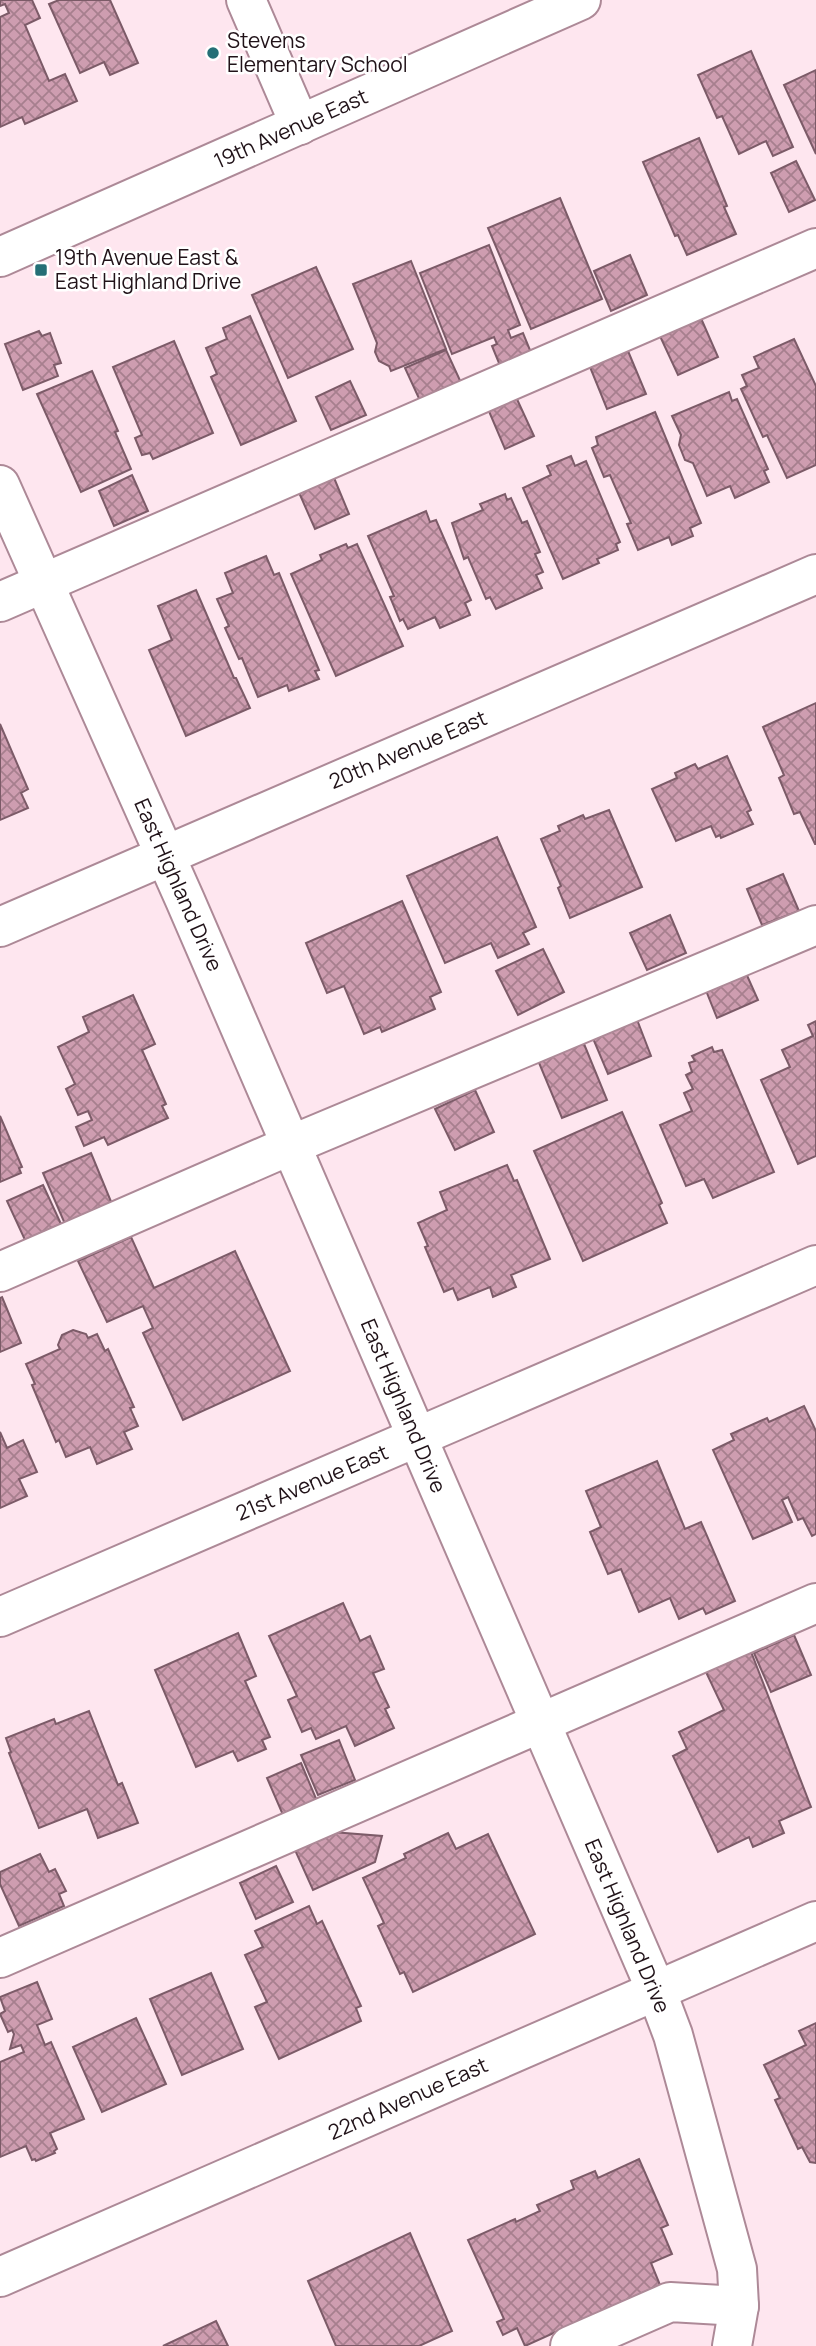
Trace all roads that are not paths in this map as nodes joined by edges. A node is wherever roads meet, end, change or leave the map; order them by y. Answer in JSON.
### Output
{"nodes":[{"id":1,"x":246,"y":0,"type":"edge"},
{"id":2,"x":581,"y":0,"type":"edge"},
{"id":3,"x":300,"y":125,"type":"junction"},
{"id":4,"x":816,"y":248,"type":"edge"},
{"id":5,"x":0,"y":257,"type":"edge"},
{"id":6,"x":0,"y":485,"type":"edge"},
{"id":7,"x":816,"y":574,"type":"edge"},
{"id":8,"x":43,"y":583,"type":"junction"},
{"id":9,"x":0,"y":602,"type":"edge"},
{"id":10,"x":164,"y":855,"type":"junction"},
{"id":11,"x":816,"y":925,"type":"edge"},
{"id":12,"x":0,"y":927,"type":"edge"},
{"id":13,"x":291,"y":1145,"type":"junction"},
{"id":14,"x":816,"y":1265,"type":"edge"},
{"id":15,"x":0,"y":1272,"type":"edge"},
{"id":16,"x":417,"y":1437,"type":"junction"},
{"id":17,"x":816,"y":1603,"type":"edge"},
{"id":18,"x":0,"y":1617,"type":"edge"},
{"id":19,"x":539,"y":1722,"type":"junction"},
{"id":20,"x":816,"y":1921,"type":"edge"},
{"id":21,"x":0,"y":1958,"type":"edge"},
{"id":22,"x":656,"y":1990,"type":"junction"},
{"id":23,"x":0,"y":2277,"type":"edge"},
{"id":24,"x":740,"y":2306,"type":"junction"},
{"id":25,"x":570,"y":2346,"type":"edge"},
{"id":26,"x":732,"y":2346,"type":"edge"}],
"edges":[{"from":1,"to":3,"type":"street"},
{"from":2,"to":3,"type":"street","name":"19th Avenue East"},
{"from":3,"to":5,"type":"street","name":"19th Avenue East"},
{"from":4,"to":8,"type":"street"},
{"from":6,"to":8,"type":"street","name":"East Highland Drive"},
{"from":7,"to":10,"type":"street","name":"20th Avenue East"},
{"from":8,"to":9,"type":"street"},
{"from":8,"to":10,"type":"street","name":"East Highland Drive"},
{"from":10,"to":12,"type":"street","name":"20th Avenue East"},
{"from":10,"to":13,"type":"street","name":"East Highland Drive"},
{"from":11,"to":13,"type":"street"},
{"from":13,"to":15,"type":"street"},
{"from":13,"to":16,"type":"street","name":"East Highland Drive"},
{"from":14,"to":16,"type":"street","name":"21st Avenue East"},
{"from":16,"to":18,"type":"street","name":"21st Avenue East"},
{"from":16,"to":19,"type":"street","name":"East Highland Drive"},
{"from":17,"to":19,"type":"street"},
{"from":19,"to":21,"type":"street"},
{"from":19,"to":22,"type":"street","name":"East Highland Drive"},
{"from":20,"to":22,"type":"street","name":"22nd Avenue East"},
{"from":22,"to":23,"type":"street","name":"22nd Avenue East"},
{"from":22,"to":24,"type":"street","name":"East Highland Drive"},
{"from":24,"to":25,"type":"street"},
{"from":24,"to":26,"type":"street","name":"East Highland Drive"}]}
